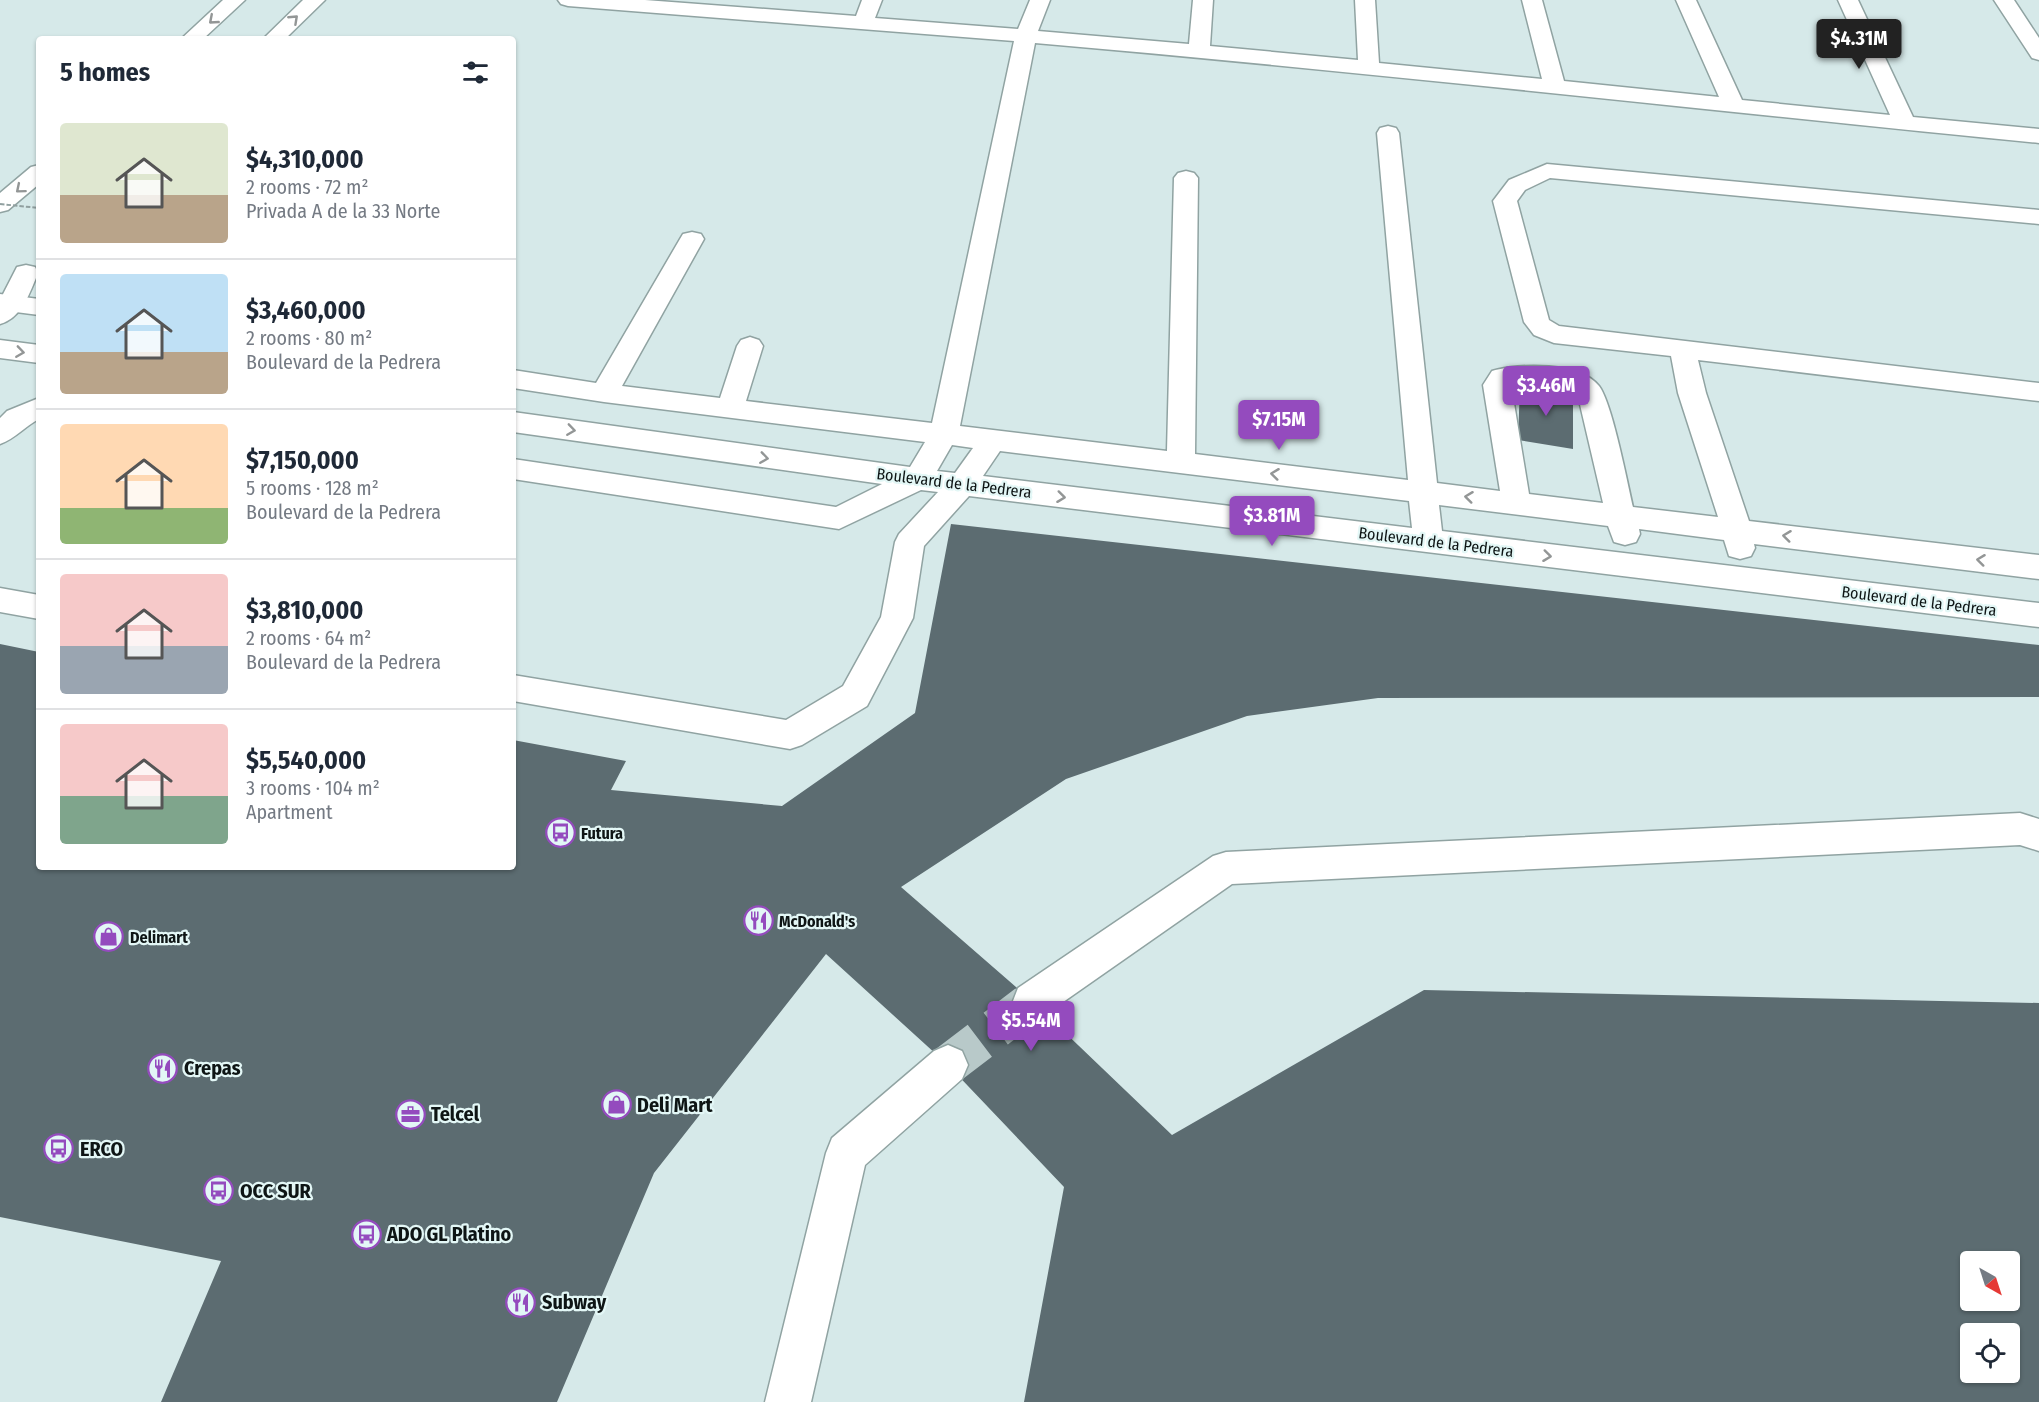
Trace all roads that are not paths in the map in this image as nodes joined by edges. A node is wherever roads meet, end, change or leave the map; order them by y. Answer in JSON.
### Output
{"nodes":[{"id":1,"x":235,"y":0,"type":"edge"},
{"id":2,"x":315,"y":0,"type":"edge"},
{"id":3,"x":568,"y":0,"type":"edge"},
{"id":4,"x":872,"y":0,"type":"edge"},
{"id":5,"x":1040,"y":0,"type":"edge"},
{"id":6,"x":1203,"y":0,"type":"edge"},
{"id":7,"x":1365,"y":0,"type":"edge"},
{"id":8,"x":1532,"y":0,"type":"edge"},
{"id":9,"x":1686,"y":0,"type":"edge"},
{"id":10,"x":1848,"y":0,"type":"edge"},
{"id":11,"x":2004,"y":0,"type":"edge"},
{"id":12,"x":780,"y":7,"type":"edge"},
{"id":13,"x":863,"y":22,"type":"junction"},
{"id":14,"x":1026,"y":34,"type":"junction"},
{"id":15,"x":194,"y":36,"type":"edge"},
{"id":16,"x":276,"y":36,"type":"edge"},
{"id":17,"x":1199,"y":52,"type":"junction"},
{"id":18,"x":2039,"y":54,"type":"edge"},
{"id":19,"x":1369,"y":68,"type":"junction"},
{"id":20,"x":1555,"y":88,"type":"junction"},
{"id":21,"x":1734,"y":107,"type":"junction"},
{"id":22,"x":1905,"y":123,"type":"junction"},
{"id":23,"x":1388,"y":133,"type":"dead end"},
{"id":24,"x":2039,"y":136,"type":"edge"},
{"id":25,"x":36,"y":175,"type":"edge"},
{"id":26,"x":1186,"y":178,"type":"dead end"},
{"id":27,"x":0,"y":205,"type":"edge"},
{"id":28,"x":2039,"y":217,"type":"edge"},
{"id":29,"x":692,"y":239,"type":"dead end"},
{"id":30,"x":33,"y":267,"type":"edge"},
{"id":31,"x":3,"y":302,"type":"edge"},
{"id":32,"x":36,"y":307,"type":"edge"},
{"id":33,"x":750,"y":346,"type":"dead end"},
{"id":34,"x":0,"y":349,"type":"edge"},
{"id":35,"x":1683,"y":349,"type":"junction"},
{"id":36,"x":36,"y":354,"type":"edge"},
{"id":37,"x":516,"y":379,"type":"edge"},
{"id":38,"x":2039,"y":392,"type":"edge"},
{"id":39,"x":604,"y":393,"type":"junction"},
{"id":40,"x":36,"y":408,"type":"edge"},
{"id":41,"x":730,"y":408,"type":"junction"},
{"id":42,"x":516,"y":422,"type":"edge"},
{"id":43,"x":0,"y":434,"type":"edge"},
{"id":44,"x":944,"y":434,"type":"junction"},
{"id":45,"x":993,"y":440,"type":"junction"},
{"id":46,"x":1181,"y":463,"type":"junction"},
{"id":47,"x":516,"y":469,"type":"edge"},
{"id":48,"x":918,"y":480,"type":"junction"},
{"id":49,"x":962,"y":485,"type":"junction"},
{"id":50,"x":1423,"y":491,"type":"junction"},
{"id":51,"x":1516,"y":503,"type":"junction"},
{"id":52,"x":1622,"y":516,"type":"junction"},
{"id":53,"x":1737,"y":530,"type":"junction"},
{"id":54,"x":1428,"y":542,"type":"junction"},
{"id":55,"x":1630,"y":566,"type":"junction"},
{"id":56,"x":2039,"y":567,"type":"edge"},
{"id":57,"x":1745,"y":580,"type":"junction"},
{"id":58,"x":0,"y":600,"type":"edge"},
{"id":59,"x":36,"y":606,"type":"edge"},
{"id":60,"x":2039,"y":615,"type":"edge"},
{"id":61,"x":516,"y":689,"type":"edge"},
{"id":62,"x":2039,"y":835,"type":"edge"},
{"id":63,"x":1032,"y":1001,"type":"tunnel mouth"},
{"id":64,"x":948,"y":1065,"type":"tunnel mouth"},
{"id":65,"x":788,"y":1402,"type":"edge"}],
"edges":[{"from":1,"to":15,"type":"street","one_way":true},
{"from":16,"to":2,"type":"street","one_way":true},
{"from":3,"to":12,"type":"street"},
{"from":4,"to":13,"type":"street"},
{"from":5,"to":14,"type":"street"},
{"from":6,"to":17,"type":"street"},
{"from":7,"to":19,"type":"street"},
{"from":8,"to":20,"type":"street"},
{"from":9,"to":21,"type":"street"},
{"from":10,"to":22,"type":"street"},
{"from":11,"to":18,"type":"street"},
{"from":12,"to":13,"type":"street"},
{"from":13,"to":14,"type":"street"},
{"from":14,"to":17,"type":"street"},
{"from":14,"to":44,"type":"street"},
{"from":17,"to":19,"type":"street"},
{"from":19,"to":20,"type":"street"},
{"from":20,"to":21,"type":"street"},
{"from":21,"to":22,"type":"street"},
{"from":22,"to":24,"type":"street"},
{"from":23,"to":50,"type":"street"},
{"from":25,"to":27,"type":"street","one_way":true},
{"from":26,"to":46,"type":"street"},
{"from":28,"to":35,"type":"street"},
{"from":29,"to":39,"type":"street"},
{"from":30,"to":31,"type":"street"},
{"from":31,"to":32,"type":"street"},
{"from":33,"to":41,"type":"street"},
{"from":34,"to":36,"type":"street","one_way":true},
{"from":35,"to":38,"type":"street"},
{"from":35,"to":53,"type":"street"},
{"from":37,"to":39,"type":"street"},
{"from":39,"to":41,"type":"street"},
{"from":40,"to":43,"type":"street"},
{"from":41,"to":44,"type":"street"},
{"from":42,"to":48,"type":"street","name":"Boulevard de la Pedrera","one_way":true},
{"from":44,"to":45,"type":"street"},
{"from":44,"to":48,"type":"street"},
{"from":45,"to":46,"type":"street"},
{"from":45,"to":49,"type":"street"},
{"from":50,"to":46,"type":"street","one_way":true},
{"from":47,"to":48,"type":"street"},
{"from":48,"to":49,"type":"street","name":"Boulevard de la Pedrera"},
{"from":49,"to":54,"type":"street","name":"Boulevard de la Pedrera","one_way":true},
{"from":49,"to":61,"type":"street"},
{"from":51,"to":50,"type":"street","one_way":true},
{"from":50,"to":54,"type":"street"},
{"from":51,"to":52,"type":"street"},
{"from":51,"to":52,"type":"street"},
{"from":52,"to":53,"type":"street"},
{"from":52,"to":55,"type":"street"},
{"from":56,"to":53,"type":"street","one_way":true},
{"from":53,"to":57,"type":"street"},
{"from":54,"to":55,"type":"street","name":"Boulevard de la Pedrera","one_way":true},
{"from":55,"to":57,"type":"street","name":"Boulevard de la Pedrera"},
{"from":57,"to":60,"type":"street","name":"Boulevard de la Pedrera"},
{"from":58,"to":59,"type":"street"},
{"from":62,"to":63,"type":"street"},
{"from":64,"to":65,"type":"street"}]}
